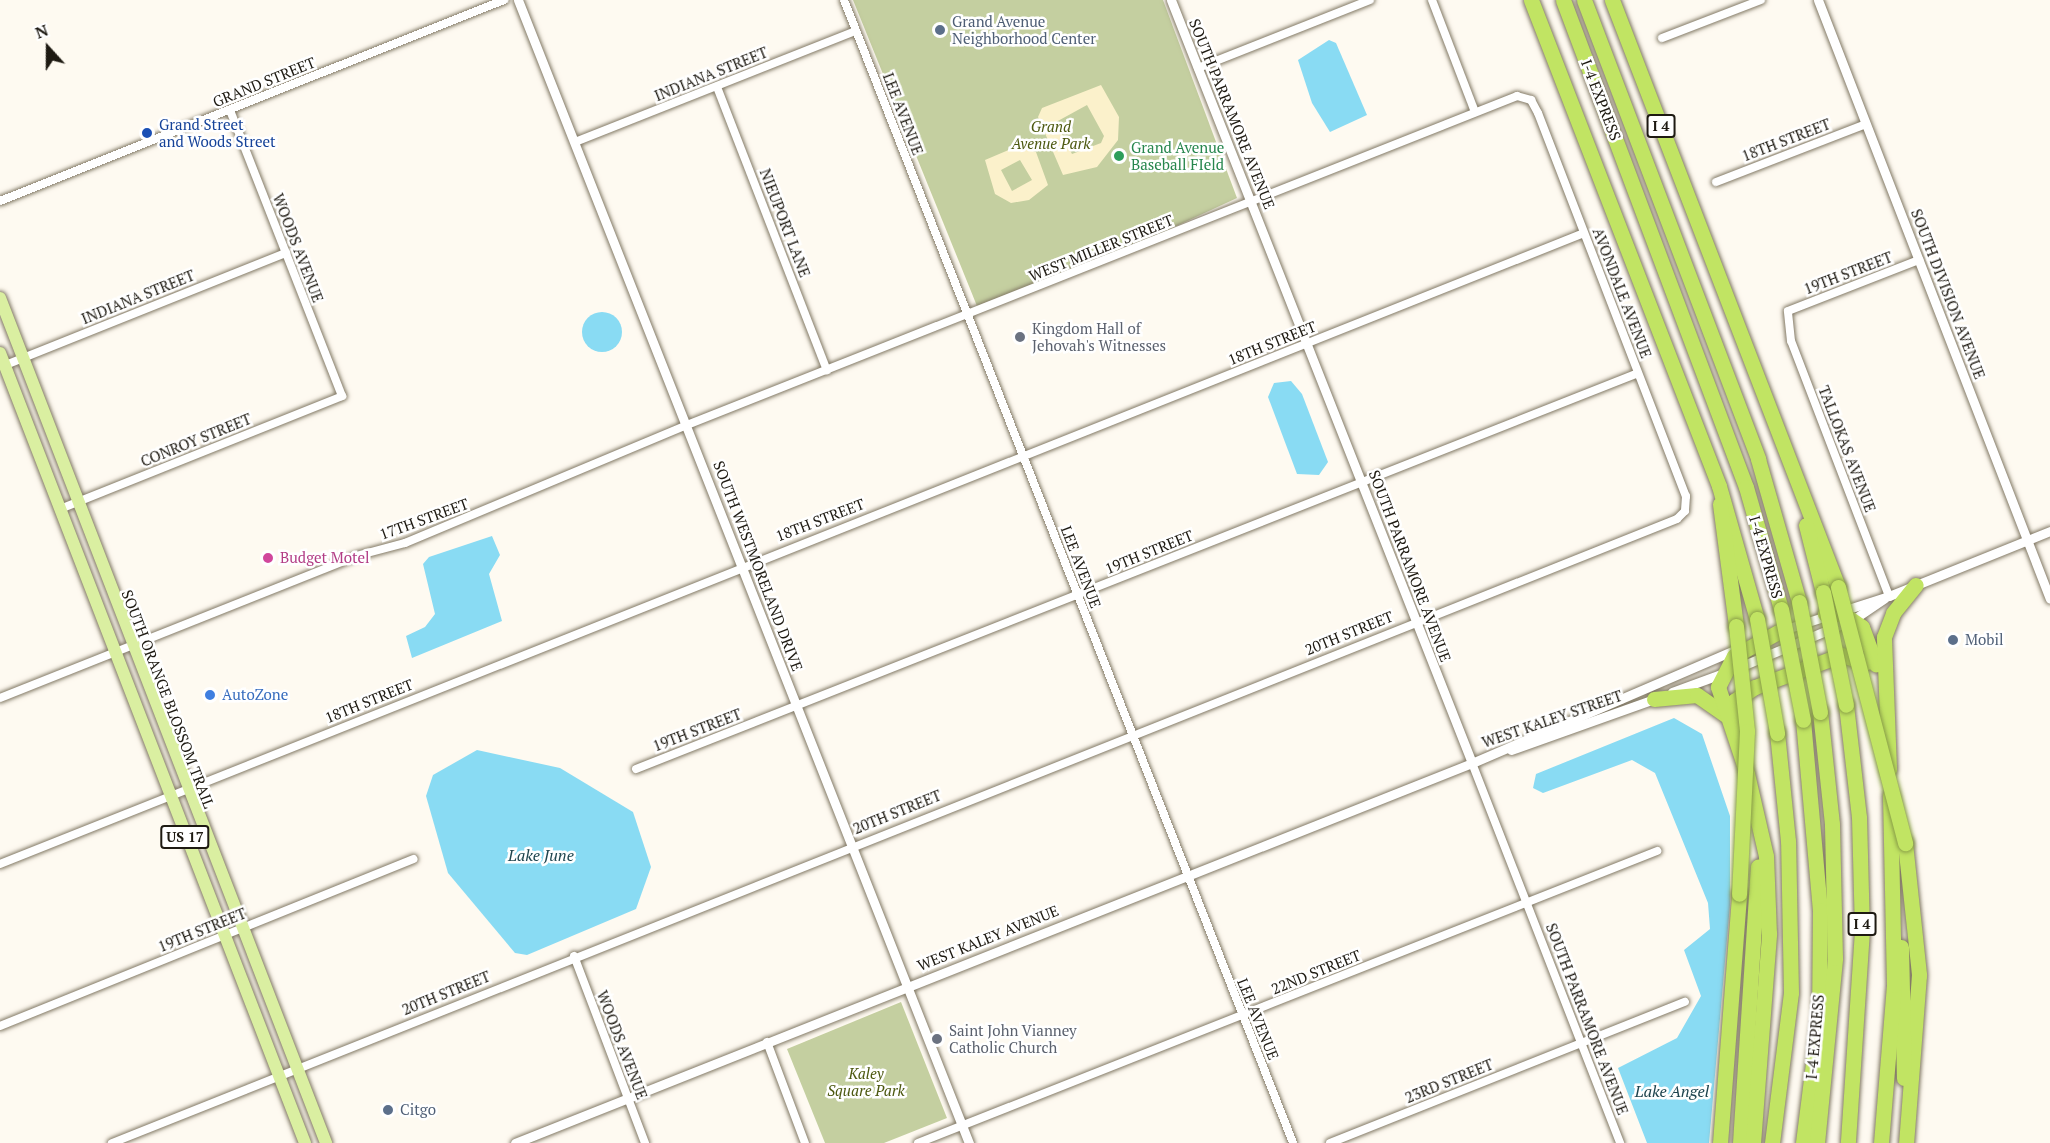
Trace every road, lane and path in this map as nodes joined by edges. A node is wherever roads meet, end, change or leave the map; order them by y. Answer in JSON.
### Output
{"nodes":[{"id":1,"x":504,"y":0,"type":"edge"},
{"id":2,"x":519,"y":0,"type":"edge"},
{"id":3,"x":844,"y":0,"type":"edge"},
{"id":4,"x":1171,"y":0,"type":"edge"},
{"id":5,"x":1370,"y":0,"type":"edge"},
{"id":6,"x":1432,"y":0,"type":"edge"},
{"id":7,"x":1531,"y":0,"type":"edge"},
{"id":8,"x":1563,"y":0,"type":"edge"},
{"id":9,"x":1584,"y":0,"type":"edge"},
{"id":10,"x":1612,"y":0,"type":"edge"},
{"id":11,"x":1761,"y":0,"type":"edge"},
{"id":12,"x":1818,"y":0,"type":"edge"},
{"id":13,"x":856,"y":31,"type":"junction"},
{"id":14,"x":1662,"y":38,"type":"dead end"},
{"id":15,"x":1198,"y":68,"type":"junction"},
{"id":16,"x":717,"y":87,"type":"junction"},
{"id":17,"x":1524,"y":96,"type":"joint"},
{"id":18,"x":230,"y":110,"type":"junction"},
{"id":19,"x":1475,"y":112,"type":"junction"},
{"id":20,"x":1866,"y":124,"type":"junction"},
{"id":21,"x":576,"y":142,"type":"junction"},
{"id":22,"x":1716,"y":182,"type":"dead end"},
{"id":23,"x":0,"y":201,"type":"edge"},
{"id":24,"x":1251,"y":201,"type":"junction"},
{"id":25,"x":1584,"y":232,"type":"junction"},
{"id":26,"x":286,"y":253,"type":"junction"},
{"id":27,"x":1918,"y":260,"type":"junction"},
{"id":28,"x":0,"y":298,"type":"edge"},
{"id":29,"x":1788,"y":311,"type":"joint"},
{"id":30,"x":968,"y":316,"type":"junction"},
{"id":31,"x":1306,"y":344,"type":"junction"},
{"id":32,"x":0,"y":353,"type":"edge"},
{"id":33,"x":23,"y":358,"type":"junction"},
{"id":34,"x":2,"y":366,"type":"edge"},
{"id":35,"x":827,"y":370,"type":"junction"},
{"id":36,"x":1638,"y":373,"type":"junction"},
{"id":37,"x":342,"y":396,"type":"joint"},
{"id":38,"x":687,"y":425,"type":"junction"},
{"id":39,"x":1775,"y":428,"type":"junction"},
{"id":40,"x":1022,"y":455,"type":"junction"},
{"id":41,"x":1362,"y":483,"type":"junction"},
{"id":42,"x":1719,"y":486,"type":"junction"},
{"id":43,"x":77,"y":502,"type":"junction"},
{"id":44,"x":1688,"y":503,"type":"joint"},
{"id":45,"x":60,"y":509,"type":"junction"},
{"id":46,"x":2050,"y":531,"type":"edge"},
{"id":47,"x":2027,"y":540,"type":"junction"},
{"id":48,"x":742,"y":565,"type":"junction"},
{"id":49,"x":1916,"y":585,"type":"junction"},
{"id":50,"x":1077,"y":595,"type":"junction"},
{"id":51,"x":1889,"y":596,"type":"junction"},
{"id":52,"x":2050,"y":599,"type":"edge"},
{"id":53,"x":1825,"y":614,"type":"junction"},
{"id":54,"x":1854,"y":620,"type":"junction"},
{"id":55,"x":1415,"y":622,"type":"junction"},
{"id":56,"x":1778,"y":632,"type":"junction"},
{"id":57,"x":132,"y":646,"type":"junction"},
{"id":58,"x":115,"y":652,"type":"junction"},
{"id":59,"x":1720,"y":675,"type":"junction"},
{"id":60,"x":1876,"y":677,"type":"junction"},
{"id":61,"x":0,"y":698,"type":"edge"},
{"id":62,"x":1654,"y":699,"type":"junction"},
{"id":63,"x":797,"y":706,"type":"junction"},
{"id":64,"x":1726,"y":715,"type":"junction"},
{"id":65,"x":1132,"y":734,"type":"junction"},
{"id":66,"x":1737,"y":745,"type":"junction"},
{"id":67,"x":1472,"y":763,"type":"junction"},
{"id":68,"x":636,"y":769,"type":"dead end"},
{"id":69,"x":186,"y":788,"type":"junction"},
{"id":70,"x":169,"y":795,"type":"junction"},
{"id":71,"x":1755,"y":807,"type":"junction"},
{"id":72,"x":1890,"y":836,"type":"junction"},
{"id":73,"x":852,"y":844,"type":"junction"},
{"id":74,"x":1657,"y":851,"type":"dead end"},
{"id":75,"x":414,"y":859,"type":"dead end"},
{"id":76,"x":0,"y":864,"type":"edge"},
{"id":77,"x":1187,"y":875,"type":"junction"},
{"id":78,"x":1893,"y":896,"type":"junction"},
{"id":79,"x":1525,"y":903,"type":"junction"},
{"id":80,"x":242,"y":929,"type":"junction"},
{"id":81,"x":224,"y":936,"type":"junction"},
{"id":82,"x":574,"y":956,"type":"junction"},
{"id":83,"x":908,"y":985,"type":"junction"},
{"id":84,"x":1685,"y":1002,"type":"dead end"},
{"id":85,"x":1242,"y":1016,"type":"junction"},
{"id":86,"x":0,"y":1026,"type":"edge"},
{"id":87,"x":767,"y":1042,"type":"junction"},
{"id":88,"x":1578,"y":1044,"type":"junction"},
{"id":89,"x":296,"y":1069,"type":"junction"},
{"id":90,"x":279,"y":1076,"type":"junction"},
{"id":91,"x":627,"y":1098,"type":"junction"},
{"id":92,"x":962,"y":1126,"type":"junction"},
{"id":93,"x":112,"y":1143,"type":"edge"},
{"id":94,"x":305,"y":1143,"type":"edge"},
{"id":95,"x":326,"y":1143,"type":"edge"},
{"id":96,"x":515,"y":1143,"type":"edge"},
{"id":97,"x":645,"y":1143,"type":"edge"},
{"id":98,"x":805,"y":1143,"type":"edge"},
{"id":99,"x":918,"y":1143,"type":"edge"},
{"id":100,"x":969,"y":1143,"type":"edge"},
{"id":101,"x":1293,"y":1143,"type":"edge"},
{"id":102,"x":1330,"y":1143,"type":"edge"},
{"id":103,"x":1620,"y":1143,"type":"edge"},
{"id":104,"x":1720,"y":1143,"type":"edge"},
{"id":105,"x":1740,"y":1143,"type":"edge"},
{"id":106,"x":1753,"y":1143,"type":"edge"},
{"id":107,"x":1772,"y":1143,"type":"edge"},
{"id":108,"x":1803,"y":1143,"type":"edge"},
{"id":109,"x":1817,"y":1143,"type":"edge"},
{"id":110,"x":1848,"y":1143,"type":"edge"},
{"id":111,"x":1881,"y":1143,"type":"edge"},
{"id":112,"x":1897,"y":1143,"type":"edge"},
{"id":113,"x":1906,"y":1143,"type":"edge"}],
"edges":[{"from":1,"to":18,"type":"street","name":"GRAND STREET"},
{"from":2,"to":21,"type":"street","name":"SOUTH WESTMORELAND DRIVE"},
{"from":3,"to":13,"type":"street","name":"LEE AVENUE"},
{"from":4,"to":15,"type":"street","name":"SOUTH PARRAMORE AVENUE"},
{"from":5,"to":15,"type":"street"},
{"from":6,"to":19,"type":"street"},
{"from":7,"to":42,"type":"highway"},
{"from":8,"to":108,"type":"highway","name":"I-4 EXPRESS","bridge":true},
{"from":9,"to":109,"type":"highway","name":"I-4 EXPRESS","bridge":true},
{"from":10,"to":39,"type":"highway","number":"I 4"},
{"from":11,"to":14,"type":"street"},
{"from":12,"to":20,"type":"street","name":"SOUTH DIVISION AVENUE"},
{"from":13,"to":16,"type":"street","name":"INDIANA STREET"},
{"from":13,"to":30,"type":"street","name":"LEE AVENUE"},
{"from":15,"to":24,"type":"street","name":"SOUTH PARRAMORE AVENUE"},
{"from":16,"to":21,"type":"street","name":"INDIANA STREET"},
{"from":16,"to":35,"type":"street","name":"NIEUPORT LANE"},
{"from":17,"to":19,"type":"street","name":"WEST MILLER STREET"},
{"from":17,"to":25,"type":"street","name":"AVONDALE AVENUE"},
{"from":18,"to":23,"type":"street","name":"GRAND STREET"},
{"from":18,"to":26,"type":"street","name":"WOODS AVENUE"},
{"from":19,"to":24,"type":"street","name":"WEST MILLER STREET"},
{"from":20,"to":22,"type":"street","name":"18TH STREET"},
{"from":20,"to":27,"type":"street","name":"SOUTH DIVISION AVENUE"},
{"from":21,"to":38,"type":"street","name":"SOUTH WESTMORELAND DRIVE"},
{"from":24,"to":30,"type":"street","name":"WEST MILLER STREET"},
{"from":24,"to":31,"type":"street","name":"SOUTH PARRAMORE AVENUE"},
{"from":25,"to":31,"type":"street","name":"18TH STREET"},
{"from":25,"to":36,"type":"street","name":"AVONDALE AVENUE"},
{"from":26,"to":33,"type":"street","name":"INDIANA STREET"},
{"from":26,"to":37,"type":"street","name":"WOODS AVENUE"},
{"from":27,"to":29,"type":"street","name":"19TH STREET"},
{"from":27,"to":47,"type":"street","name":"SOUTH DIVISION AVENUE"},
{"from":28,"to":33,"type":"main road","name":"SOUTH ORANGE BLOSSOM TRAIL","number":"US 17"},
{"from":29,"to":51,"type":"street","name":"TALLOKAS AVENUE"},
{"from":30,"to":35,"type":"street","name":"WEST MILLER STREET"},
{"from":30,"to":40,"type":"street","name":"LEE AVENUE"},
{"from":31,"to":40,"type":"street","name":"18TH STREET"},
{"from":31,"to":41,"type":"street","name":"SOUTH PARRAMORE AVENUE"},
{"from":32,"to":34,"type":"main road","number":"US 17"},
{"from":33,"to":34,"type":"street","name":"INDIANA STREET"},
{"from":33,"to":43,"type":"main road","name":"SOUTH ORANGE BLOSSOM TRAIL","number":"US 17"},
{"from":34,"to":45,"type":"main road","number":"US 17"},
{"from":35,"to":38,"type":"street","name":"WEST MILLER STREET"},
{"from":36,"to":41,"type":"street","name":"19TH STREET"},
{"from":36,"to":44,"type":"street","name":"AVONDALE AVENUE"},
{"from":37,"to":43,"type":"street","name":"CONROY STREET"},
{"from":38,"to":48,"type":"street","name":"SOUTH WESTMORELAND DRIVE"},
{"from":38,"to":57,"type":"street","name":"17TH STREET"},
{"from":39,"to":110,"type":"highway","number":"I 4","bridge":true},
{"from":39,"to":113,"type":"highway","bridge":true},
{"from":40,"to":48,"type":"street","name":"18TH STREET"},
{"from":40,"to":50,"type":"street","name":"LEE AVENUE"},
{"from":41,"to":50,"type":"street","name":"19TH STREET"},
{"from":41,"to":55,"type":"street","name":"SOUTH PARRAMORE AVENUE"},
{"from":42,"to":104,"type":"highway","bridge":true},
{"from":42,"to":107,"type":"highway","bridge":true},
{"from":43,"to":45,"type":"street","name":"CONROY STREET"},
{"from":43,"to":57,"type":"main road","name":"SOUTH ORANGE BLOSSOM TRAIL","number":"US 17"},
{"from":44,"to":55,"type":"street","name":"20TH STREET"},
{"from":45,"to":58,"type":"main road","number":"US 17"},
{"from":46,"to":47,"type":"street","name":"WEST KALEY STREET"},
{"from":47,"to":49,"type":"street","name":"WEST KALEY STREET"},
{"from":47,"to":52,"type":"street","name":"SOUTH DIVISION AVENUE"},
{"from":48,"to":63,"type":"street","name":"SOUTH WESTMORELAND DRIVE"},
{"from":48,"to":69,"type":"street","name":"18TH STREET"},
{"from":49,"to":51,"type":"street","name":"WEST KALEY STREET"},
{"from":49,"to":72,"type":"highway"},
{"from":50,"to":63,"type":"street","name":"19TH STREET"},
{"from":50,"to":65,"type":"street","name":"LEE AVENUE"},
{"from":51,"to":53,"type":"street","name":"WEST KALEY STREET"},
{"from":51,"to":54,"type":"street","name":"WEST KALEY STREET"},
{"from":53,"to":54,"type":"highway"},
{"from":53,"to":56,"type":"street","name":"WEST KALEY STREET"},
{"from":54,"to":59,"type":"street","name":"WEST KALEY STREET"},
{"from":54,"to":60,"type":"highway"},
{"from":55,"to":65,"type":"street","name":"20TH STREET"},
{"from":55,"to":67,"type":"street","name":"SOUTH PARRAMORE AVENUE"},
{"from":56,"to":59,"type":"highway"},
{"from":56,"to":67,"type":"street","name":"WEST KALEY STREET"},
{"from":57,"to":58,"type":"street","name":"17TH STREET"},
{"from":57,"to":69,"type":"main road","name":"SOUTH ORANGE BLOSSOM TRAIL","number":"US 17"},
{"from":58,"to":61,"type":"street","name":"17TH STREET"},
{"from":58,"to":70,"type":"main road","number":"US 17"},
{"from":59,"to":62,"type":"street","name":"WEST KALEY STREET"},
{"from":59,"to":64,"type":"highway"},
{"from":60,"to":66,"type":"highway"},
{"from":60,"to":72,"type":"highway"},
{"from":62,"to":64,"type":"highway"},
{"from":62,"to":67,"type":"street","name":"WEST KALEY STREET"},
{"from":63,"to":68,"type":"street","name":"19TH STREET"},
{"from":63,"to":73,"type":"street","name":"SOUTH WESTMORELAND DRIVE"},
{"from":64,"to":66,"type":"highway"},
{"from":65,"to":73,"type":"street","name":"20TH STREET"},
{"from":65,"to":77,"type":"street","name":"LEE AVENUE"},
{"from":66,"to":71,"type":"highway"},
{"from":67,"to":77,"type":"street","name":"WEST KALEY AVENUE"},
{"from":67,"to":79,"type":"street","name":"SOUTH PARRAMORE AVENUE"},
{"from":69,"to":70,"type":"street","name":"18TH STREET"},
{"from":69,"to":80,"type":"main road","name":"SOUTH ORANGE BLOSSOM TRAIL","number":"US 17"},
{"from":70,"to":76,"type":"street","name":"18TH STREET"},
{"from":70,"to":81,"type":"main road","number":"US 17"},
{"from":71,"to":105,"type":"highway"},
{"from":71,"to":106,"type":"highway"},
{"from":72,"to":78,"type":"highway"},
{"from":73,"to":82,"type":"street","name":"20TH STREET"},
{"from":73,"to":83,"type":"street","name":"SOUTH WESTMORELAND DRIVE"},
{"from":74,"to":79,"type":"street","name":"22ND STREET"},
{"from":75,"to":80,"type":"street","name":"19TH STREET"},
{"from":77,"to":83,"type":"street","name":"WEST KALEY AVENUE"},
{"from":77,"to":85,"type":"street","name":"LEE AVENUE"},
{"from":78,"to":111,"type":"highway"},
{"from":78,"to":112,"type":"highway"},
{"from":79,"to":85,"type":"street","name":"22ND STREET"},
{"from":79,"to":88,"type":"street","name":"SOUTH PARRAMORE AVENUE"},
{"from":80,"to":81,"type":"street","name":"19TH STREET"},
{"from":80,"to":89,"type":"main road","name":"SOUTH ORANGE BLOSSOM TRAIL","number":"US 17"},
{"from":81,"to":86,"type":"street","name":"19TH STREET"},
{"from":81,"to":90,"type":"main road","number":"US 17"},
{"from":82,"to":89,"type":"street","name":"20TH STREET"},
{"from":82,"to":91,"type":"street","name":"WOODS AVENUE"},
{"from":83,"to":87,"type":"street","name":"WEST KALEY AVENUE"},
{"from":83,"to":92,"type":"street","name":"SOUTH WESTMORELAND DRIVE"},
{"from":84,"to":88,"type":"street","name":"23RD STREET"},
{"from":85,"to":92,"type":"street","name":"22ND STREET"},
{"from":85,"to":101,"type":"street","name":"LEE AVENUE"},
{"from":87,"to":91,"type":"street","name":"WEST KALEY AVENUE"},
{"from":87,"to":98,"type":"street"},
{"from":88,"to":102,"type":"street","name":"23RD STREET"},
{"from":88,"to":103,"type":"street","name":"SOUTH PARRAMORE AVENUE"},
{"from":89,"to":90,"type":"street","name":"20TH STREET"},
{"from":89,"to":95,"type":"main road","name":"SOUTH ORANGE BLOSSOM TRAIL","number":"US 17"},
{"from":90,"to":93,"type":"street","name":"20TH STREET"},
{"from":90,"to":94,"type":"main road","number":"US 17"},
{"from":91,"to":96,"type":"street","name":"WEST KALEY AVENUE"},
{"from":91,"to":97,"type":"street","name":"WOODS AVENUE"},
{"from":92,"to":99,"type":"street","name":"22ND STREET"},
{"from":92,"to":100,"type":"street","name":"SOUTH WESTMORELAND DRIVE"}]}
